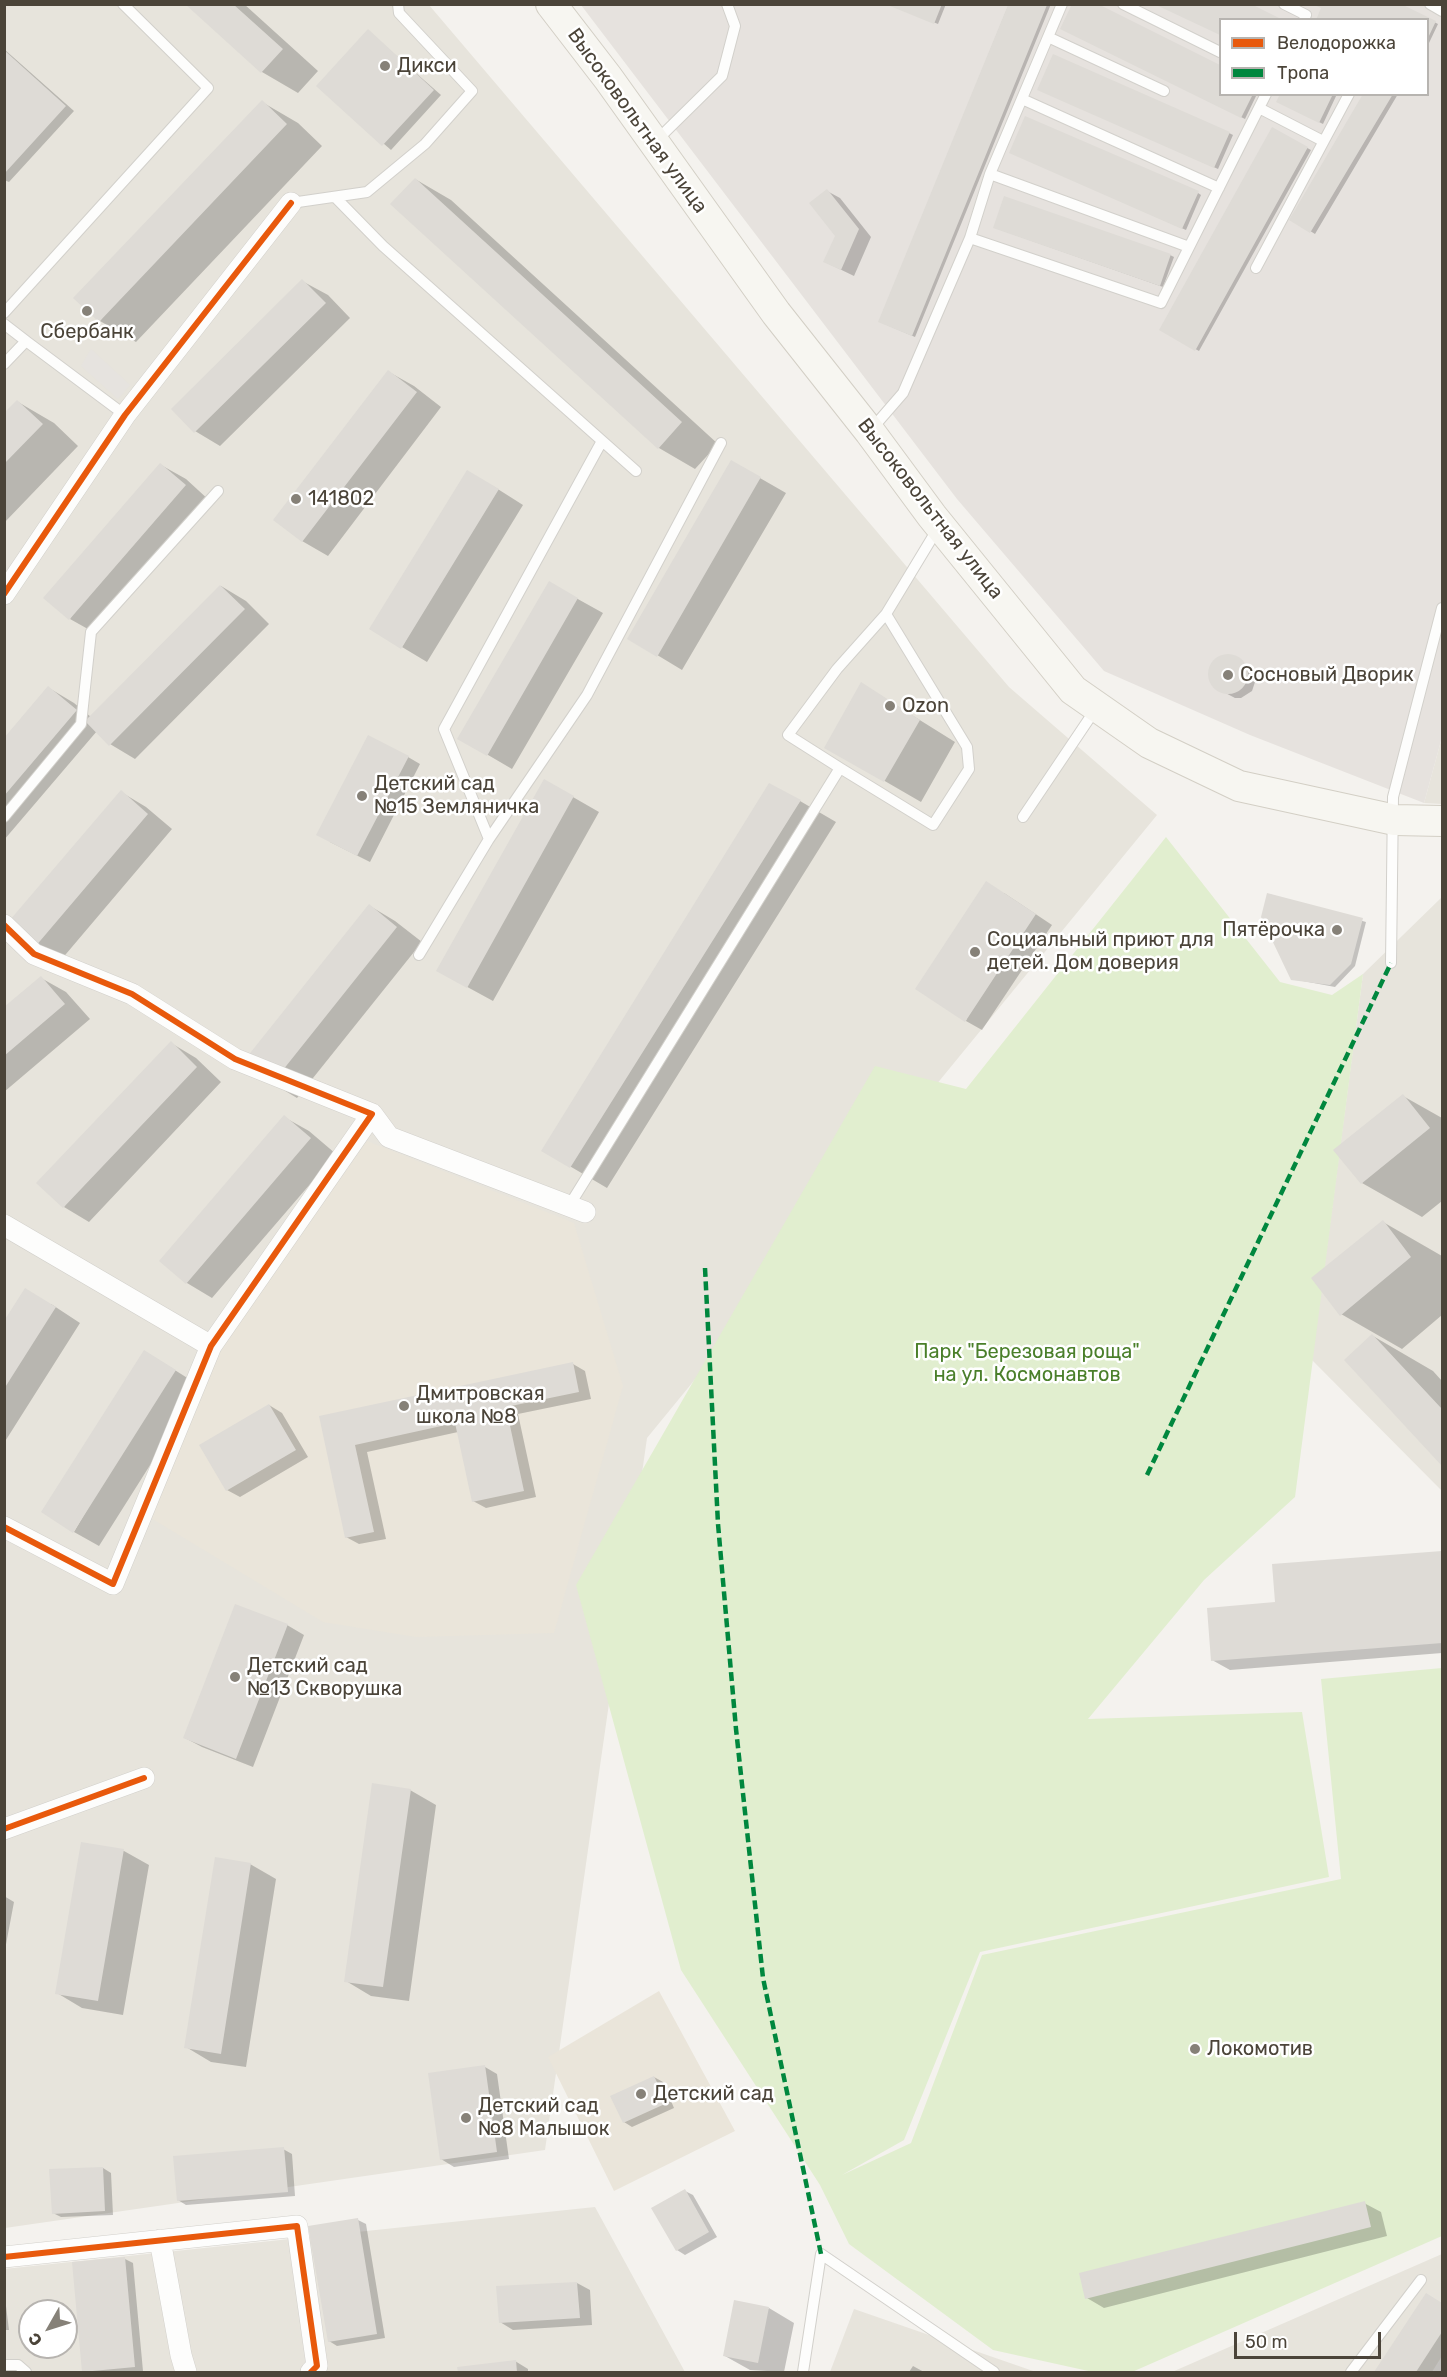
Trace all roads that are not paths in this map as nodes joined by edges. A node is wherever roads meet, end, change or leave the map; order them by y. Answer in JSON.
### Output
{"nodes":[{"id":1,"x":123,"y":4,"type":"edge"},
{"id":2,"x":398,"y":4,"type":"edge"},
{"id":3,"x":551,"y":4,"type":"edge"},
{"id":4,"x":727,"y":4,"type":"edge"},
{"id":5,"x":1062,"y":4,"type":"edge"},
{"id":6,"x":1123,"y":4,"type":"edge"},
{"id":7,"x":1284,"y":4,"type":"edge"},
{"id":8,"x":1430,"y":4,"type":"edge"},
{"id":9,"x":1443,"y":10,"type":"edge"},
{"id":10,"x":1305,"y":18,"type":"edge"},
{"id":11,"x":1048,"y":37,"type":"junction"},
{"id":12,"x":1219,"y":51,"type":"edge"},
{"id":13,"x":1164,"y":91,"type":"dead end"},
{"id":14,"x":1265,"y":96,"type":"edge"},
{"id":15,"x":1348,"y":96,"type":"edge"},
{"id":16,"x":1022,"y":99,"type":"junction"},
{"id":17,"x":1259,"y":108,"type":"junction"},
{"id":18,"x":1323,"y":141,"type":"junction"},
{"id":19,"x":654,"y":143,"type":"junction"},
{"id":20,"x":990,"y":174,"type":"junction"},
{"id":21,"x":1219,"y":188,"type":"junction"},
{"id":22,"x":335,"y":197,"type":"junction"},
{"id":23,"x":291,"y":203,"type":"joint"},
{"id":24,"x":969,"y":238,"type":"junction"},
{"id":25,"x":1189,"y":247,"type":"junction"},
{"id":26,"x":1256,"y":268,"type":"dead end"},
{"id":27,"x":4,"y":313,"type":"edge"},
{"id":28,"x":4,"y":324,"type":"edge"},
{"id":29,"x":26,"y":341,"type":"junction"},
{"id":30,"x":4,"y":364,"type":"edge"},
{"id":31,"x":124,"y":415,"type":"junction"},
{"id":32,"x":870,"y":432,"type":"junction"},
{"id":33,"x":602,"y":441,"type":"junction"},
{"id":34,"x":721,"y":443,"type":"dead end"},
{"id":35,"x":636,"y":471,"type":"dead end"},
{"id":36,"x":218,"y":491,"type":"dead end"},
{"id":37,"x":940,"y":526,"type":"junction"},
{"id":38,"x":4,"y":594,"type":"edge"},
{"id":39,"x":1443,"y":608,"type":"edge"},
{"id":40,"x":886,"y":614,"type":"junction"},
{"id":41,"x":1097,"y":707,"type":"junction"},
{"id":42,"x":840,"y":768,"type":"junction"},
{"id":43,"x":1023,"y":816,"type":"dead end"},
{"id":44,"x":4,"y":817,"type":"edge"},
{"id":45,"x":1395,"y":820,"type":"junction"},
{"id":46,"x":1443,"y":822,"type":"edge"},
{"id":47,"x":489,"y":839,"type":"junction"},
{"id":48,"x":4,"y":925,"type":"edge"},
{"id":49,"x":418,"y":955,"type":"dead end"},
{"id":50,"x":1391,"y":963,"type":"dead end"},
{"id":51,"x":372,"y":1114,"type":"junction"},
{"id":52,"x":577,"y":1209,"type":"joint"},
{"id":53,"x":4,"y":1225,"type":"edge"},
{"id":54,"x":211,"y":1346,"type":"junction"},
{"id":55,"x":4,"y":1527,"type":"edge"},
{"id":56,"x":144,"y":1778,"type":"dead end"},
{"id":57,"x":4,"y":1829,"type":"edge"},
{"id":58,"x":160,"y":2240,"type":"junction"},
{"id":59,"x":4,"y":2257,"type":"edge"},
{"id":60,"x":1421,"y":2280,"type":"dead end"},
{"id":61,"x":4,"y":2365,"type":"edge"},
{"id":62,"x":26,"y":2373,"type":"edge"},
{"id":63,"x":186,"y":2373,"type":"edge"},
{"id":64,"x":311,"y":2373,"type":"edge"},
{"id":65,"x":803,"y":2373,"type":"edge"},
{"id":66,"x":994,"y":2373,"type":"edge"},
{"id":67,"x":1351,"y":2373,"type":"edge"}],
"edges":[{"from":1,"to":27,"type":"lane"},
{"from":2,"to":22,"type":"lane"},
{"from":3,"to":19,"type":"main road","name":"Высоковольтная улица"},
{"from":4,"to":19,"type":"lane"},
{"from":5,"to":11,"type":"lane"},
{"from":6,"to":12,"type":"lane"},
{"from":7,"to":10,"type":"lane"},
{"from":8,"to":9,"type":"lane"},
{"from":11,"to":13,"type":"lane"},
{"from":11,"to":16,"type":"lane"},
{"from":14,"to":17,"type":"lane"},
{"from":15,"to":18,"type":"lane"},
{"from":16,"to":20,"type":"lane"},
{"from":16,"to":21,"type":"lane"},
{"from":17,"to":18,"type":"lane"},
{"from":17,"to":21,"type":"lane"},
{"from":18,"to":26,"type":"lane"},
{"from":19,"to":32,"type":"main road","name":"Высоковольтная улица"},
{"from":20,"to":24,"type":"lane"},
{"from":20,"to":25,"type":"lane"},
{"from":21,"to":25,"type":"lane"},
{"from":22,"to":23,"type":"lane"},
{"from":22,"to":33,"type":"lane"},
{"from":23,"to":31,"type":"street"},
{"from":24,"to":25,"type":"lane"},
{"from":24,"to":32,"type":"lane"},
{"from":28,"to":29,"type":"lane"},
{"from":29,"to":30,"type":"lane"},
{"from":29,"to":31,"type":"lane"},
{"from":31,"to":38,"type":"street"},
{"from":32,"to":37,"type":"main road","name":"Высоковольтная улица"},
{"from":33,"to":35,"type":"lane"},
{"from":33,"to":47,"type":"lane"},
{"from":34,"to":47,"type":"lane"},
{"from":36,"to":44,"type":"lane"},
{"from":37,"to":40,"type":"lane"},
{"from":37,"to":41,"type":"main road","name":"Высоковольтная улица"},
{"from":39,"to":45,"type":"lane"},
{"from":40,"to":42,"type":"lane"},
{"from":40,"to":42,"type":"lane"},
{"from":41,"to":43,"type":"lane"},
{"from":41,"to":45,"type":"main road","name":"Высоковольтная улица"},
{"from":42,"to":52,"type":"lane"},
{"from":45,"to":46,"type":"main road","name":"Высоковольтная улица"},
{"from":45,"to":50,"type":"lane"},
{"from":47,"to":49,"type":"lane"},
{"from":48,"to":51,"type":"street"},
{"from":51,"to":52,"type":"street"},
{"from":51,"to":54,"type":"street"},
{"from":53,"to":54,"type":"street"},
{"from":54,"to":55,"type":"street"},
{"from":56,"to":57,"type":"street"},
{"from":58,"to":59,"type":"street"},
{"from":58,"to":63,"type":"street"},
{"from":58,"to":64,"type":"street"},
{"from":60,"to":67,"type":"lane"},
{"from":61,"to":62,"type":"lane"},
{"from":65,"to":66,"type":"lane"}]}
